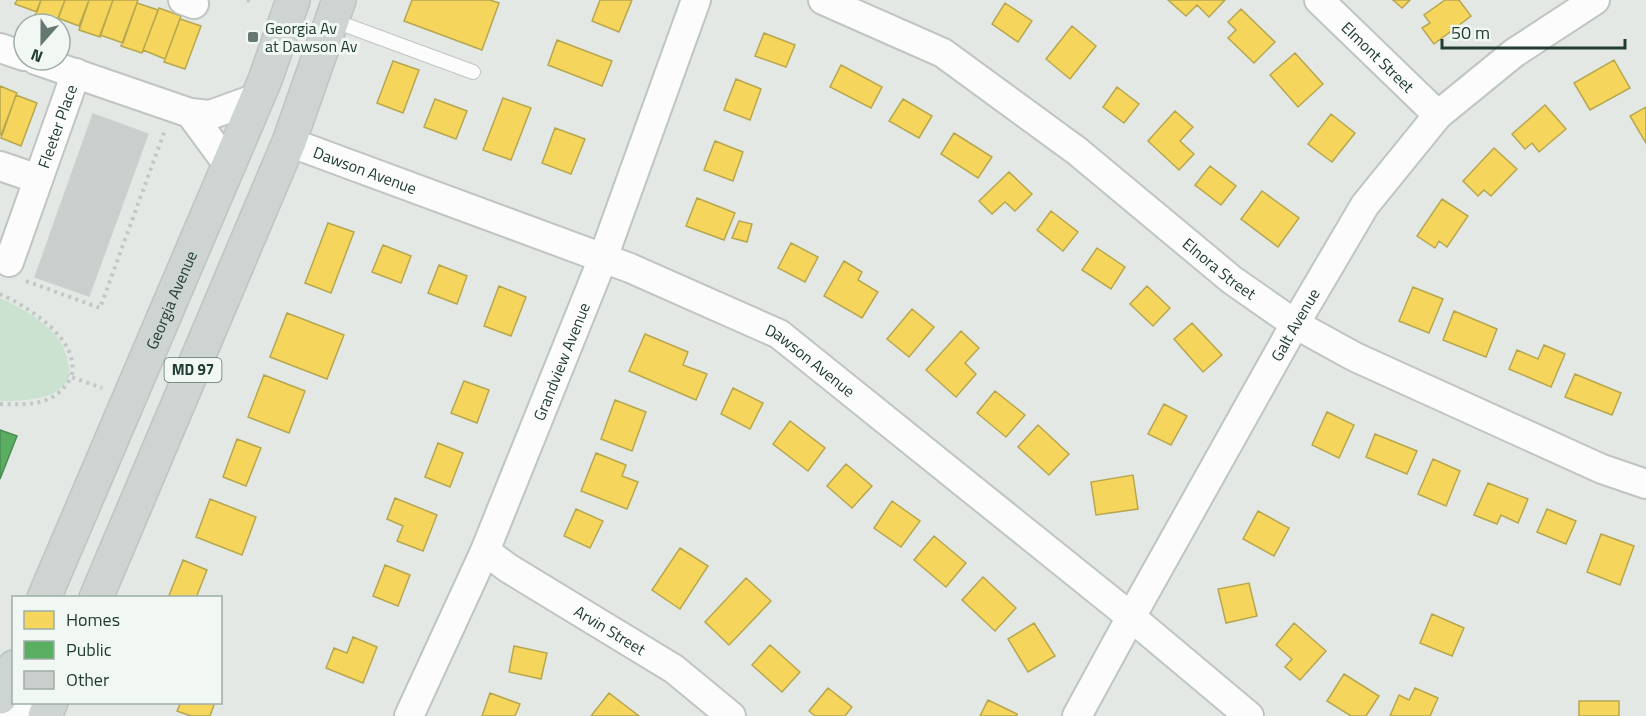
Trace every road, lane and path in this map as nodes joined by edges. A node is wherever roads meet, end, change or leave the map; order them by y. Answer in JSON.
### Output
{"nodes":[{"id":1,"x":247,"y":0,"type":"edge"},
{"id":2,"x":293,"y":0,"type":"edge"},
{"id":3,"x":696,"y":0,"type":"edge"},
{"id":4,"x":823,"y":0,"type":"edge"},
{"id":5,"x":1319,"y":0,"type":"edge"},
{"id":6,"x":1595,"y":0,"type":"edge"},
{"id":7,"x":255,"y":2,"type":"dead end"},
{"id":8,"x":336,"y":10,"type":"edge"},
{"id":9,"x":270,"y":66,"type":"junction"},
{"id":10,"x":72,"y":72,"type":"edge"},
{"id":11,"x":473,"y":72,"type":"dead end"},
{"id":12,"x":76,"y":73,"type":"junction"},
{"id":13,"x":257,"y":98,"type":"junction"},
{"id":14,"x":190,"y":113,"type":"junction"},
{"id":15,"x":1438,"y":115,"type":"junction"},
{"id":16,"x":165,"y":130,"type":"dead end"},
{"id":17,"x":289,"y":142,"type":"junction"},
{"id":18,"x":0,"y":166,"type":"edge"},
{"id":19,"x":229,"y":166,"type":"junction"},
{"id":20,"x":39,"y":179,"type":"junction"},
{"id":21,"x":603,"y":258,"type":"junction"},
{"id":22,"x":16,"y":271,"type":"joint"},
{"id":23,"x":0,"y":294,"type":"edge"},
{"id":24,"x":1295,"y":324,"type":"junction"},
{"id":25,"x":70,"y":376,"type":"junction"},
{"id":26,"x":102,"y":388,"type":"dead end"},
{"id":27,"x":0,"y":404,"type":"edge"},
{"id":28,"x":1646,"y":484,"type":"edge"},
{"id":29,"x":485,"y":551,"type":"junction"},
{"id":30,"x":44,"y":596,"type":"edge"},
{"id":31,"x":96,"y":596,"type":"edge"},
{"id":32,"x":1131,"y":617,"type":"junction"},
{"id":33,"x":12,"y":672,"type":"edge"},
{"id":34,"x":0,"y":699,"type":"edge"},
{"id":35,"x":34,"y":716,"type":"edge"},
{"id":36,"x":409,"y":716,"type":"edge"},
{"id":37,"x":731,"y":716,"type":"edge"},
{"id":38,"x":1077,"y":716,"type":"edge"},
{"id":39,"x":1250,"y":716,"type":"edge"}],
"edges":[{"from":1,"to":7,"type":"path"},
{"from":2,"to":9,"type":"main road","name":"Georgia Avenue","number":"MD 97"},
{"from":3,"to":21,"type":"street","name":"Grandview Avenue"},
{"from":4,"to":24,"type":"street","name":"Elnora Street"},
{"from":5,"to":15,"type":"street","name":"Elmont Street"},
{"from":6,"to":15,"type":"street","name":"Galt Avenue"},
{"from":8,"to":11,"type":"lane"},
{"from":8,"to":17,"type":"main road","number":"MD 97"},
{"from":9,"to":13,"type":"main road","name":"Georgia Avenue","number":"MD 97"},
{"from":9,"to":17,"type":"main road"},
{"from":10,"to":12,"type":"street"},
{"from":12,"to":14,"type":"street"},
{"from":12,"to":20,"type":"street","name":"Fleeter Place"},
{"from":13,"to":14,"type":"street"},
{"from":13,"to":19,"type":"main road","name":"Georgia Avenue","number":"MD 97"},
{"from":14,"to":19,"type":"street"},
{"from":15,"to":24,"type":"street","name":"Galt Avenue"},
{"from":16,"to":22,"type":"path"},
{"from":17,"to":19,"type":"main road"},
{"from":17,"to":21,"type":"street","name":"Dawson Avenue"},
{"from":17,"to":31,"type":"main road","number":"MD 97"},
{"from":18,"to":20,"type":"street","name":"Fleeter Place"},
{"from":19,"to":30,"type":"main road","name":"Georgia Avenue","number":"MD 97"},
{"from":20,"to":22,"type":"street","name":"Fleeter Place"},
{"from":21,"to":29,"type":"street","name":"Grandview Avenue"},
{"from":21,"to":32,"type":"street","name":"Dawson Avenue"},
{"from":23,"to":25,"type":"path"},
{"from":24,"to":28,"type":"street","name":"Elnora Street"},
{"from":24,"to":32,"type":"street","name":"Galt Avenue"},
{"from":25,"to":26,"type":"path"},
{"from":25,"to":27,"type":"path"},
{"from":29,"to":36,"type":"street","name":"Grandview Avenue"},
{"from":29,"to":37,"type":"street","name":"Arvin Street"},
{"from":32,"to":38,"type":"street","name":"Galt Avenue"},
{"from":32,"to":39,"type":"street","name":"Dawson Avenue"},
{"from":33,"to":34,"type":"main road"},
{"from":34,"to":35,"type":"street"}]}
